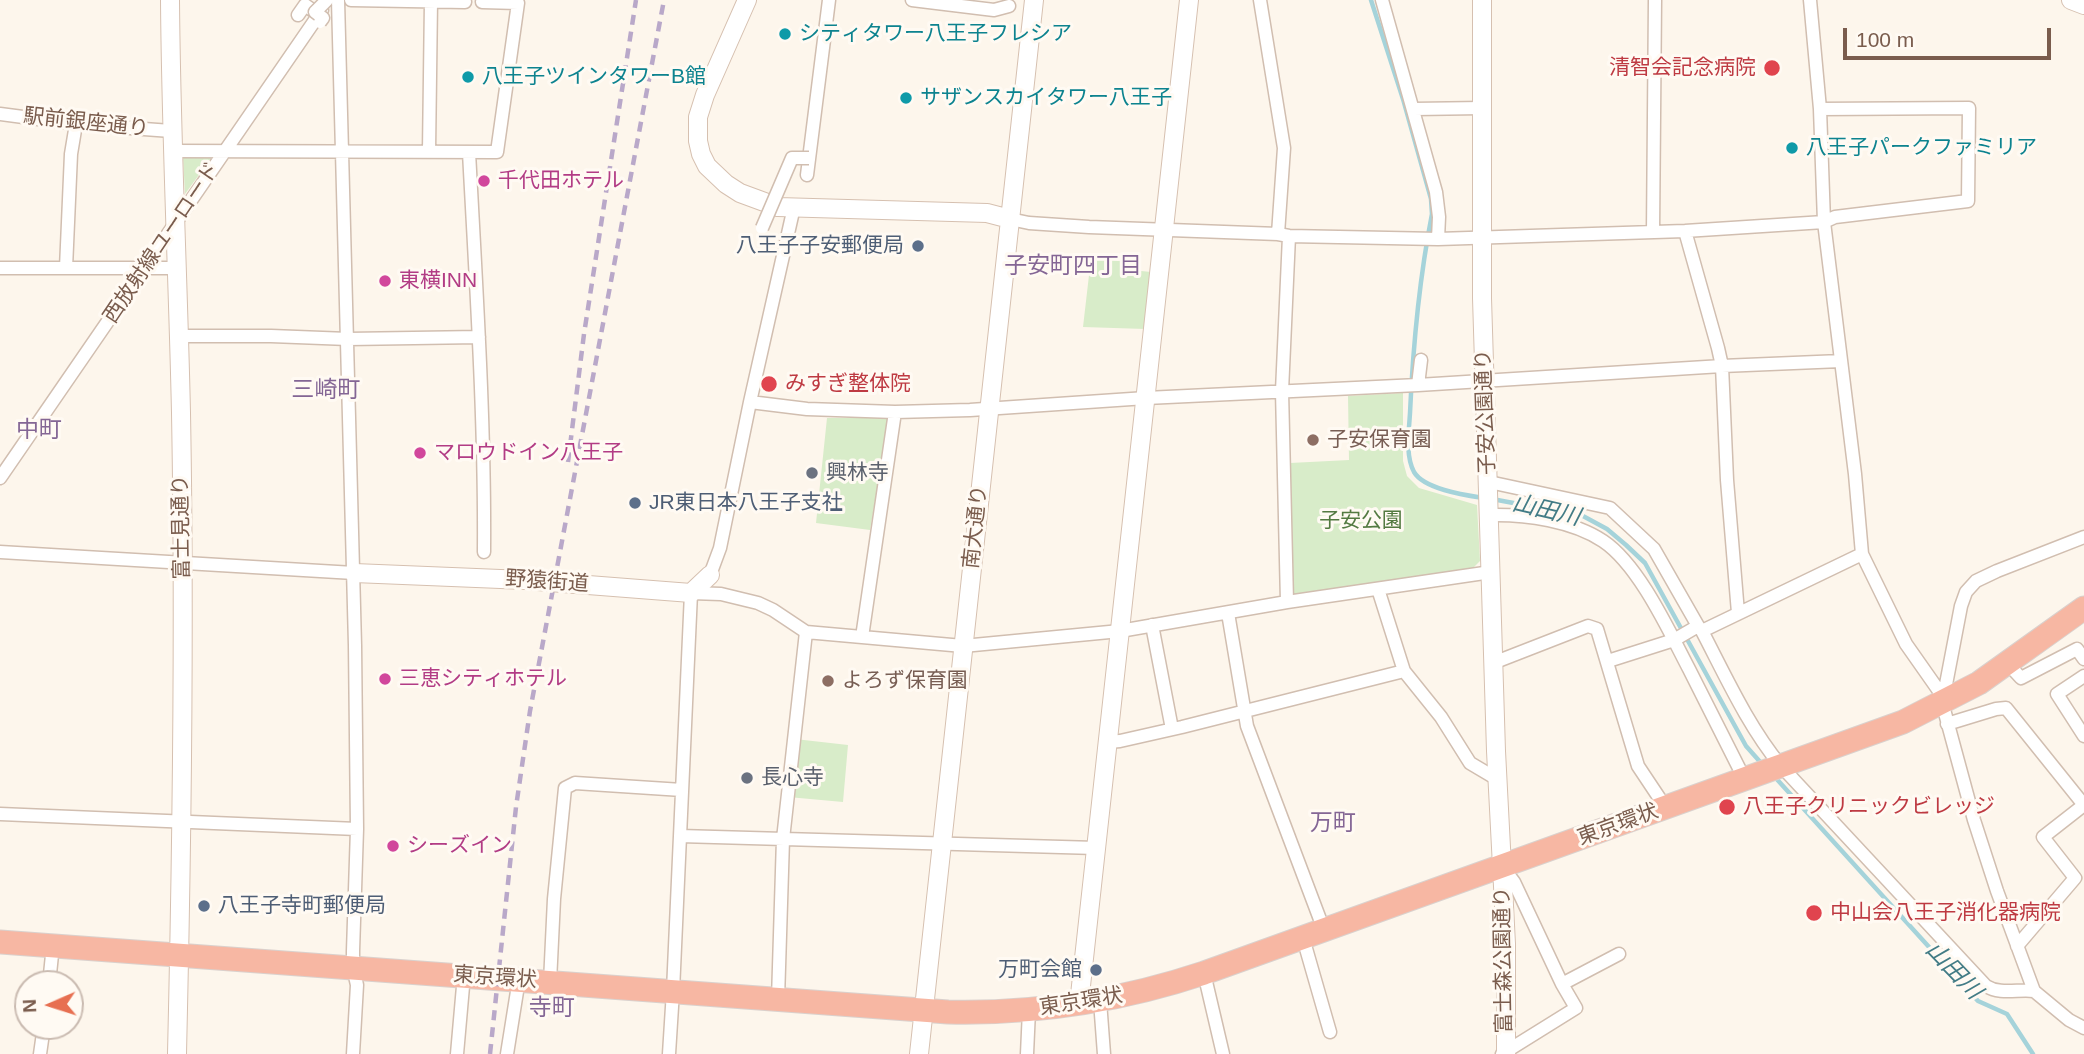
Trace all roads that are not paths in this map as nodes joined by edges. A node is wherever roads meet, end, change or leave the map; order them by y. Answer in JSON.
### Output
{"nodes":[{"id":1,"x":170,"y":0,"type":"edge"},
{"id":2,"x":338,"y":0,"type":"edge"},
{"id":3,"x":351,"y":0,"type":"edge"},
{"id":4,"x":747,"y":0,"type":"edge"},
{"id":5,"x":829,"y":0,"type":"edge"},
{"id":6,"x":912,"y":0,"type":"edge"},
{"id":7,"x":1034,"y":0,"type":"edge"},
{"id":8,"x":1189,"y":0,"type":"edge"},
{"id":9,"x":1260,"y":0,"type":"edge"},
{"id":10,"x":1382,"y":0,"type":"edge"},
{"id":11,"x":1482,"y":0,"type":"edge"},
{"id":12,"x":1655,"y":0,"type":"edge"},
{"id":13,"x":1810,"y":0,"type":"edge"},
{"id":14,"x":431,"y":1,"type":"edge"},
{"id":15,"x":465,"y":2,"type":"dead end"},
{"id":16,"x":482,"y":2,"type":"dead end"},
{"id":17,"x":1009,"y":6,"type":"dead end"},
{"id":18,"x":315,"y":11,"type":"edge"},
{"id":19,"x":1414,"y":108,"type":"junction"},
{"id":20,"x":1482,"y":108,"type":"junction"},
{"id":21,"x":1820,"y":108,"type":"junction"},
{"id":22,"x":0,"y":114,"type":"edge"},
{"id":23,"x":76,"y":124,"type":"junction"},
{"id":24,"x":171,"y":131,"type":"junction"},
{"id":25,"x":344,"y":150,"type":"junction"},
{"id":26,"x":172,"y":151,"type":"junction"},
{"id":27,"x":226,"y":151,"type":"junction"},
{"id":28,"x":429,"y":151,"type":"junction"},
{"id":29,"x":469,"y":152,"type":"junction"},
{"id":30,"x":809,"y":158,"type":"junction"},
{"id":31,"x":807,"y":175,"type":"dead end"},
{"id":32,"x":794,"y":207,"type":"junction"},
{"id":33,"x":1010,"y":219,"type":"junction"},
{"id":34,"x":1824,"y":222,"type":"junction"},
{"id":35,"x":175,"y":224,"type":"junction"},
{"id":36,"x":762,"y":228,"type":"dead end"},
{"id":37,"x":1164,"y":230,"type":"junction"},
{"id":38,"x":1685,"y":231,"type":"junction"},
{"id":39,"x":1653,"y":232,"type":"junction"},
{"id":40,"x":1284,"y":235,"type":"junction"},
{"id":41,"x":1481,"y":238,"type":"junction"},
{"id":42,"x":1431,"y":239,"type":"junction"},
{"id":43,"x":0,"y":268,"type":"edge"},
{"id":44,"x":65,"y":268,"type":"junction"},
{"id":45,"x":145,"y":268,"type":"junction"},
{"id":46,"x":177,"y":268,"type":"junction"},
{"id":47,"x":179,"y":336,"type":"junction"},
{"id":48,"x":479,"y":337,"type":"junction"},
{"id":49,"x":348,"y":339,"type":"junction"},
{"id":50,"x":1421,"y":360,"type":"dead end"},
{"id":51,"x":1842,"y":361,"type":"junction"},
{"id":52,"x":1722,"y":366,"type":"junction"},
{"id":53,"x":1484,"y":380,"type":"junction"},
{"id":54,"x":1417,"y":385,"type":"junction"},
{"id":55,"x":1282,"y":391,"type":"junction"},
{"id":56,"x":1146,"y":398,"type":"junction"},
{"id":57,"x":750,"y":402,"type":"junction"},
{"id":58,"x":989,"y":408,"type":"junction"},
{"id":59,"x":895,"y":412,"type":"junction"},
{"id":60,"x":0,"y":478,"type":"edge"},
{"id":61,"x":1489,"y":498,"type":"junction"},
{"id":62,"x":2084,"y":537,"type":"edge"},
{"id":63,"x":0,"y":552,"type":"edge"},
{"id":64,"x":484,"y":552,"type":"dead end"},
{"id":65,"x":1862,"y":554,"type":"junction"},
{"id":66,"x":183,"y":564,"type":"junction"},
{"id":67,"x":1491,"y":572,"type":"junction"},
{"id":68,"x":354,"y":573,"type":"junction"},
{"id":69,"x":710,"y":575,"type":"joint"},
{"id":70,"x":1378,"y":589,"type":"junction"},
{"id":71,"x":691,"y":593,"type":"junction"},
{"id":72,"x":1287,"y":602,"type":"junction"},
{"id":73,"x":2084,"y":608,"type":"edge"},
{"id":74,"x":1228,"y":613,"type":"junction"},
{"id":75,"x":1738,"y":613,"type":"junction"},
{"id":76,"x":1152,"y":625,"type":"junction"},
{"id":77,"x":1698,"y":629,"type":"junction"},
{"id":78,"x":1120,"y":631,"type":"junction"},
{"id":79,"x":806,"y":632,"type":"junction"},
{"id":80,"x":862,"y":637,"type":"junction"},
{"id":81,"x":1676,"y":639,"type":"junction"},
{"id":82,"x":963,"y":646,"type":"junction"},
{"id":83,"x":2084,"y":659,"type":"edge"},
{"id":84,"x":1608,"y":661,"type":"junction"},
{"id":85,"x":1493,"y":663,"type":"junction"},
{"id":86,"x":2008,"y":664,"type":"junction"},
{"id":87,"x":1404,"y":671,"type":"junction"},
{"id":88,"x":2084,"y":676,"type":"edge"},
{"id":89,"x":1245,"y":711,"type":"junction"},
{"id":90,"x":1944,"y":713,"type":"junction"},
{"id":91,"x":1172,"y":729,"type":"junction"},
{"id":92,"x":2084,"y":735,"type":"edge"},
{"id":93,"x":1108,"y":742,"type":"junction"},
{"id":94,"x":1765,"y":772,"type":"junction"},
{"id":95,"x":1497,"y":779,"type":"junction"},
{"id":96,"x":682,"y":790,"type":"junction"},
{"id":97,"x":1666,"y":808,"type":"junction"},
{"id":98,"x":0,"y":814,"type":"edge"},
{"id":99,"x":181,"y":820,"type":"junction"},
{"id":100,"x":357,"y":829,"type":"junction"},
{"id":101,"x":680,"y":836,"type":"junction"},
{"id":102,"x":783,"y":839,"type":"junction"},
{"id":103,"x":942,"y":843,"type":"junction"},
{"id":104,"x":1096,"y":848,"type":"junction"},
{"id":105,"x":1502,"y":866,"type":"junction"},
{"id":106,"x":1314,"y":934,"type":"junction"},
{"id":107,"x":0,"y":942,"type":"edge"},
{"id":108,"x":2017,"y":946,"type":"junction"},
{"id":109,"x":52,"y":954,"type":"junction"},
{"id":110,"x":179,"y":954,"type":"junction"},
{"id":111,"x":1619,"y":954,"type":"dead end"},
{"id":112,"x":353,"y":967,"type":"junction"},
{"id":113,"x":50,"y":970,"type":"edge"},
{"id":114,"x":1204,"y":973,"type":"junction"},
{"id":115,"x":464,"y":975,"type":"junction"},
{"id":116,"x":519,"y":979,"type":"junction"},
{"id":117,"x":550,"y":982,"type":"junction"},
{"id":118,"x":1562,"y":984,"type":"junction"},
{"id":119,"x":673,"y":991,"type":"junction"},
{"id":120,"x":2034,"y":991,"type":"junction"},
{"id":121,"x":778,"y":999,"type":"junction"},
{"id":122,"x":1090,"y":1002,"type":"junction"},
{"id":123,"x":923,"y":1010,"type":"junction"},
{"id":124,"x":1029,"y":1010,"type":"junction"},
{"id":125,"x":2084,"y":1028,"type":"edge"},
{"id":126,"x":1330,"y":1032,"type":"dead end"},
{"id":127,"x":1504,"y":1053,"type":"edge"},
{"id":128,"x":177,"y":1054,"type":"edge"},
{"id":129,"x":353,"y":1054,"type":"edge"},
{"id":130,"x":457,"y":1054,"type":"edge"},
{"id":131,"x":507,"y":1054,"type":"edge"},
{"id":132,"x":669,"y":1054,"type":"edge"},
{"id":133,"x":919,"y":1054,"type":"edge"},
{"id":134,"x":1027,"y":1054,"type":"edge"},
{"id":135,"x":1104,"y":1054,"type":"edge"},
{"id":136,"x":1223,"y":1054,"type":"edge"}],
"edges":[{"from":1,"to":24,"type":"street","name":"富士見通り"},
{"from":2,"to":25,"type":"street"},
{"from":3,"to":14,"type":"street"},
{"from":4,"to":32,"type":"street"},
{"from":5,"to":30,"type":"street"},
{"from":6,"to":17,"type":"street"},
{"from":7,"to":33,"type":"street","name":"南大通り"},
{"from":8,"to":37,"type":"street"},
{"from":9,"to":40,"type":"street"},
{"from":10,"to":19,"type":"street"},
{"from":11,"to":20,"type":"street","name":"子安公園通り"},
{"from":12,"to":39,"type":"street"},
{"from":13,"to":21,"type":"street"},
{"from":14,"to":15,"type":"street"},
{"from":14,"to":28,"type":"street"},
{"from":16,"to":29,"type":"street"},
{"from":18,"to":27,"type":"street","name":"西放射線ユーロード"},
{"from":19,"to":20,"type":"street"},
{"from":19,"to":42,"type":"street"},
{"from":20,"to":41,"type":"street","name":"子安公園通り"},
{"from":21,"to":34,"type":"street"},
{"from":21,"to":34,"type":"street"},
{"from":22,"to":23,"type":"street","name":"駅前銀座通り"},
{"from":23,"to":24,"type":"street","name":"駅前銀座通り"},
{"from":23,"to":44,"type":"street"},
{"from":24,"to":26,"type":"street","name":"富士見通り"},
{"from":25,"to":27,"type":"street"},
{"from":25,"to":28,"type":"street"},
{"from":25,"to":49,"type":"street"},
{"from":26,"to":27,"type":"street"},
{"from":26,"to":35,"type":"street","name":"富士見通り"},
{"from":27,"to":35,"type":"street","name":"西放射線ユーロード"},
{"from":28,"to":29,"type":"street"},
{"from":29,"to":48,"type":"street"},
{"from":30,"to":31,"type":"street"},
{"from":30,"to":36,"type":"street","bridge":true},
{"from":32,"to":33,"type":"street"},
{"from":32,"to":57,"type":"street"},
{"from":33,"to":37,"type":"street"},
{"from":33,"to":58,"type":"street","name":"南大通り"},
{"from":34,"to":38,"type":"street"},
{"from":34,"to":51,"type":"street"},
{"from":35,"to":45,"type":"street","name":"西放射線ユーロード"},
{"from":35,"to":46,"type":"street","name":"富士見通り"},
{"from":37,"to":40,"type":"street"},
{"from":37,"to":56,"type":"street"},
{"from":38,"to":39,"type":"street"},
{"from":38,"to":52,"type":"street"},
{"from":39,"to":41,"type":"street"},
{"from":40,"to":42,"type":"street"},
{"from":40,"to":55,"type":"street"},
{"from":41,"to":42,"type":"street"},
{"from":41,"to":53,"type":"street","name":"子安公園通り"},
{"from":43,"to":44,"type":"street"},
{"from":44,"to":45,"type":"street"},
{"from":45,"to":46,"type":"street"},
{"from":45,"to":60,"type":"street","name":"西放射線ユーロード"},
{"from":46,"to":47,"type":"street","name":"富士見通り"},
{"from":47,"to":49,"type":"street"},
{"from":47,"to":66,"type":"street","name":"富士見通り"},
{"from":48,"to":49,"type":"street"},
{"from":48,"to":64,"type":"street"},
{"from":49,"to":68,"type":"street"},
{"from":50,"to":54,"type":"street"},
{"from":51,"to":52,"type":"street"},
{"from":51,"to":65,"type":"street"},
{"from":52,"to":53,"type":"street"},
{"from":52,"to":75,"type":"street"},
{"from":53,"to":54,"type":"street"},
{"from":53,"to":61,"type":"street","name":"子安公園通り"},
{"from":54,"to":55,"type":"street"},
{"from":55,"to":56,"type":"street"},
{"from":55,"to":72,"type":"street"},
{"from":56,"to":58,"type":"street"},
{"from":56,"to":78,"type":"street"},
{"from":57,"to":59,"type":"street"},
{"from":57,"to":69,"type":"street"},
{"from":58,"to":59,"type":"street"},
{"from":58,"to":82,"type":"street","name":"南大通り"},
{"from":59,"to":80,"type":"street"},
{"from":61,"to":67,"type":"street","name":"子安公園通り"},
{"from":61,"to":77,"type":"street"},
{"from":61,"to":81,"type":"street"},
{"from":62,"to":90,"type":"street"},
{"from":63,"to":66,"type":"street","name":"野猿街道"},
{"from":65,"to":75,"type":"street"},
{"from":65,"to":90,"type":"street"},
{"from":66,"to":68,"type":"street","name":"野猿街道"},
{"from":66,"to":99,"type":"street","name":"富士見通り"},
{"from":67,"to":70,"type":"street"},
{"from":67,"to":85,"type":"street","name":"子安公園通り"},
{"from":68,"to":71,"type":"street","name":"野猿街道","bridge":true},
{"from":68,"to":100,"type":"street"},
{"from":69,"to":71,"type":"street"},
{"from":70,"to":72,"type":"street"},
{"from":70,"to":87,"type":"street"},
{"from":71,"to":79,"type":"street"},
{"from":71,"to":96,"type":"street"},
{"from":72,"to":74,"type":"street"},
{"from":73,"to":86,"type":"highway","name":"東京環状"},
{"from":74,"to":76,"type":"street"},
{"from":74,"to":89,"type":"street"},
{"from":75,"to":77,"type":"street"},
{"from":76,"to":78,"type":"street"},
{"from":76,"to":91,"type":"street"},
{"from":77,"to":81,"type":"street"},
{"from":77,"to":94,"type":"street"},
{"from":78,"to":82,"type":"street"},
{"from":78,"to":93,"type":"street"},
{"from":79,"to":80,"type":"street"},
{"from":79,"to":102,"type":"street"},
{"from":80,"to":82,"type":"street"},
{"from":81,"to":84,"type":"street"},
{"from":81,"to":94,"type":"street"},
{"from":82,"to":103,"type":"street","name":"南大通り"},
{"from":83,"to":86,"type":"street"},
{"from":84,"to":85,"type":"street"},
{"from":84,"to":97,"type":"street"},
{"from":85,"to":95,"type":"street","name":"子安公園通り"},
{"from":86,"to":90,"type":"highway","name":"東京環状"},
{"from":87,"to":89,"type":"street"},
{"from":87,"to":95,"type":"street"},
{"from":88,"to":92,"type":"street"},
{"from":89,"to":91,"type":"street"},
{"from":89,"to":106,"type":"street"},
{"from":90,"to":94,"type":"highway","name":"東京環状"},
{"from":90,"to":108,"type":"street"},
{"from":90,"to":108,"type":"street"},
{"from":91,"to":93,"type":"street"},
{"from":93,"to":104,"type":"street"},
{"from":94,"to":97,"type":"highway","name":"東京環状"},
{"from":94,"to":120,"type":"street"},
{"from":95,"to":105,"type":"street","name":"子安公園通り"},
{"from":96,"to":101,"type":"street"},
{"from":96,"to":117,"type":"street"},
{"from":97,"to":105,"type":"highway","name":"東京環状"},
{"from":98,"to":99,"type":"street"},
{"from":99,"to":100,"type":"street"},
{"from":99,"to":110,"type":"street","name":"富士見通り"},
{"from":100,"to":112,"type":"street"},
{"from":101,"to":102,"type":"street"},
{"from":101,"to":119,"type":"street"},
{"from":102,"to":103,"type":"street"},
{"from":102,"to":121,"type":"street"},
{"from":103,"to":104,"type":"street"},
{"from":103,"to":123,"type":"street","name":"南大通り"},
{"from":104,"to":122,"type":"street"},
{"from":105,"to":106,"type":"highway","name":"東京環状"},
{"from":105,"to":118,"type":"street"},
{"from":105,"to":127,"type":"street","name":"富士森公園通り"},
{"from":106,"to":114,"type":"highway","name":"東京環状"},
{"from":106,"to":126,"type":"street"},
{"from":107,"to":109,"type":"highway","name":"東京環状"},
{"from":108,"to":120,"type":"street"},
{"from":109,"to":110,"type":"highway","name":"東京環状"},
{"from":109,"to":113,"type":"street"},
{"from":110,"to":112,"type":"highway","name":"東京環状"},
{"from":110,"to":128,"type":"street","name":"富士見通り"},
{"from":111,"to":118,"type":"street"},
{"from":112,"to":115,"type":"highway","name":"東京環状"},
{"from":112,"to":129,"type":"street"},
{"from":114,"to":122,"type":"highway","name":"東京環状"},
{"from":114,"to":136,"type":"street"},
{"from":115,"to":116,"type":"highway","name":"東京環状"},
{"from":115,"to":130,"type":"street"},
{"from":116,"to":117,"type":"highway","name":"東京環状"},
{"from":116,"to":131,"type":"street"},
{"from":117,"to":119,"type":"highway","name":"東京環状"},
{"from":118,"to":127,"type":"street"},
{"from":119,"to":121,"type":"highway","name":"東京環状"},
{"from":119,"to":132,"type":"street"},
{"from":120,"to":125,"type":"street"},
{"from":121,"to":123,"type":"highway","name":"東京環状"},
{"from":122,"to":124,"type":"highway","name":"東京環状"},
{"from":122,"to":135,"type":"street"},
{"from":123,"to":124,"type":"highway","name":"東京環状"},
{"from":123,"to":133,"type":"street","name":"南大通り"},
{"from":124,"to":134,"type":"street"}]}
